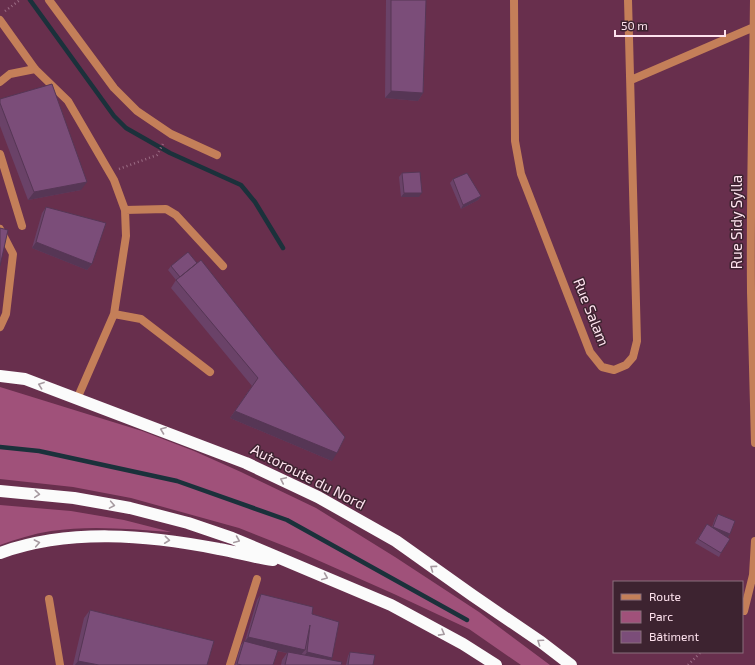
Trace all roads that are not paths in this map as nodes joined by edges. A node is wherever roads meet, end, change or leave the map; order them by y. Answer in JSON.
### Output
{"nodes":[{"id":1,"x":50,"y":0,"type":"edge"},
{"id":2,"x":514,"y":0,"type":"edge"},
{"id":3,"x":628,"y":0,"type":"edge"},
{"id":4,"x":754,"y":0,"type":"edge"},
{"id":5,"x":0,"y":20,"type":"edge"},
{"id":6,"x":754,"y":27,"type":"edge"},
{"id":7,"x":35,"y":69,"type":"junction"},
{"id":8,"x":631,"y":80,"type":"junction"},
{"id":9,"x":0,"y":82,"type":"edge"},
{"id":10,"x":0,"y":154,"type":"edge"},
{"id":11,"x":217,"y":155,"type":"dead end"},
{"id":12,"x":125,"y":210,"type":"junction"},
{"id":13,"x":22,"y":226,"type":"dead end"},
{"id":14,"x":0,"y":229,"type":"edge"},
{"id":15,"x":223,"y":266,"type":"dead end"},
{"id":16,"x":114,"y":314,"type":"junction"},
{"id":17,"x":0,"y":327,"type":"edge"},
{"id":18,"x":0,"y":369,"type":"edge"},
{"id":19,"x":210,"y":372,"type":"dead end"},
{"id":20,"x":0,"y":376,"type":"edge"},
{"id":21,"x":26,"y":379,"type":"junction"},
{"id":22,"x":78,"y":399,"type":"junction"},
{"id":23,"x":755,"y":431,"type":"edge"},
{"id":24,"x":755,"y":443,"type":"edge"},
{"id":25,"x":0,"y":491,"type":"edge"},
{"id":26,"x":755,"y":541,"type":"edge"},
{"id":27,"x":0,"y":553,"type":"edge"},
{"id":28,"x":289,"y":562,"type":"junction"},
{"id":29,"x":257,"y":579,"type":"dead end"},
{"id":30,"x":49,"y":599,"type":"dead end"},
{"id":31,"x":744,"y":611,"type":"dead end"},
{"id":32,"x":60,"y":665,"type":"edge"},
{"id":33,"x":230,"y":665,"type":"edge"},
{"id":34,"x":496,"y":665,"type":"edge"},
{"id":35,"x":571,"y":665,"type":"edge"}],
"edges":[{"from":1,"to":11,"type":"street"},
{"from":2,"to":8,"type":"street","name":"Rue Salam"},
{"from":3,"to":8,"type":"street","name":"Rue Salam"},
{"from":4,"to":6,"type":"street","name":"Rue Sidy Sylla"},
{"from":5,"to":7,"type":"street"},
{"from":6,"to":8,"type":"street"},
{"from":6,"to":23,"type":"street","name":"Rue Sidy Sylla"},
{"from":7,"to":9,"type":"street"},
{"from":7,"to":12,"type":"street"},
{"from":10,"to":13,"type":"street"},
{"from":12,"to":15,"type":"street"},
{"from":12,"to":16,"type":"street"},
{"from":14,"to":17,"type":"street"},
{"from":16,"to":19,"type":"street"},
{"from":16,"to":22,"type":"street"},
{"from":18,"to":21,"type":"highway"},
{"from":20,"to":21,"type":"highway","name":"Autoroute du Nord"},
{"from":22,"to":21,"type":"highway","name":"Autoroute du Nord","one_way":true},
{"from":35,"to":22,"type":"highway","name":"Autoroute du Nord","one_way":true},
{"from":23,"to":24,"type":"street","name":"Rue Sidy Sylla"},
{"from":25,"to":28,"type":"highway","one_way":true},
{"from":26,"to":31,"type":"street"},
{"from":27,"to":28,"type":"highway","one_way":true},
{"from":28,"to":34,"type":"highway","one_way":true},
{"from":29,"to":33,"type":"street"},
{"from":30,"to":32,"type":"street"}]}
